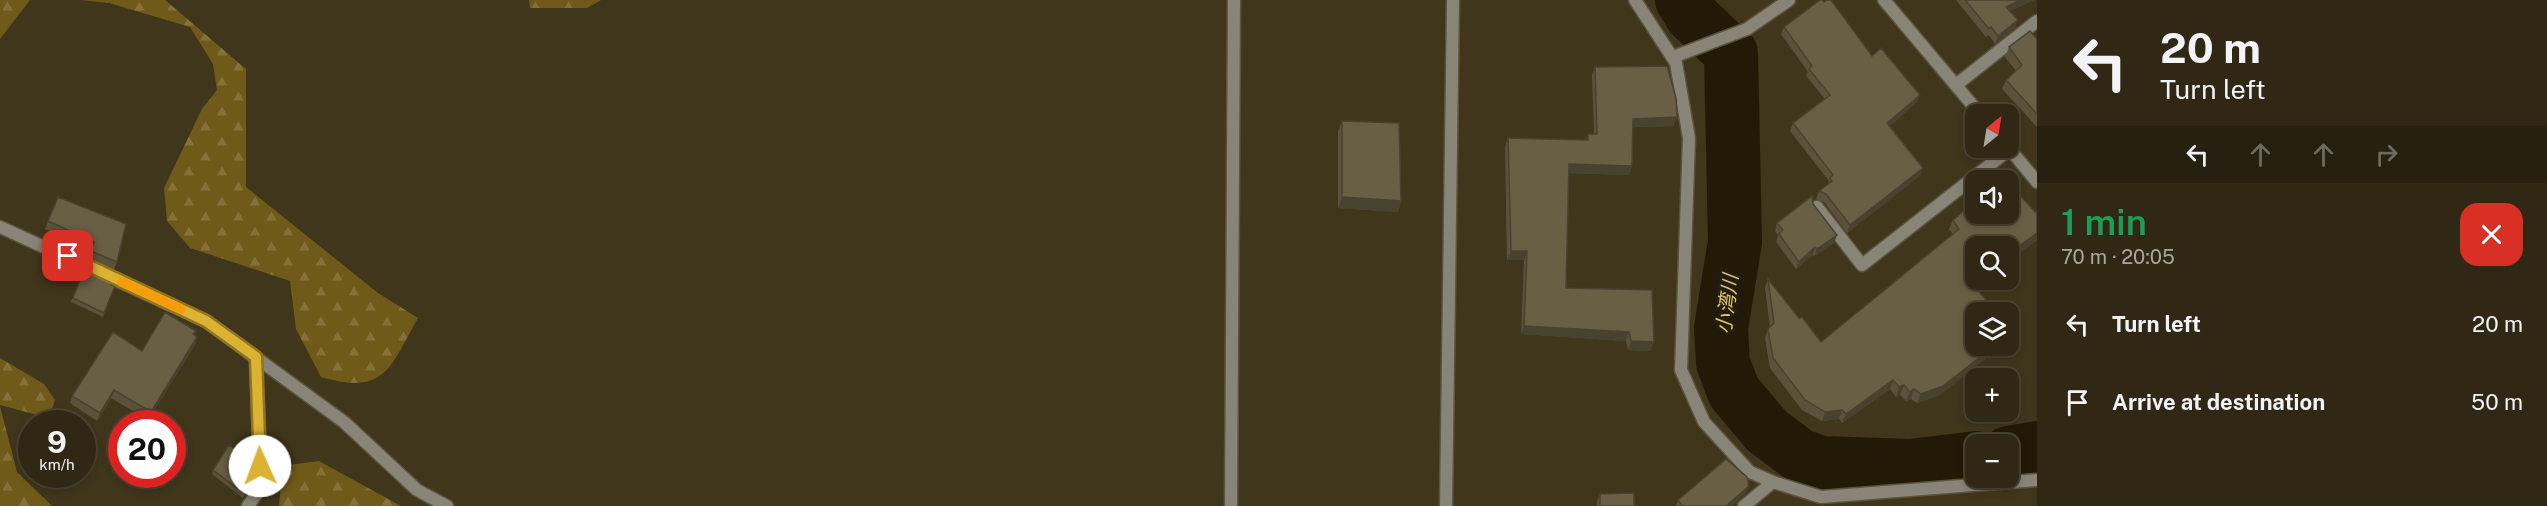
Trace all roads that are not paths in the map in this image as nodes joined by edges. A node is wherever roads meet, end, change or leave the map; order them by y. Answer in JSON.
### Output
{"nodes":[{"id":1,"x":1234,"y":0,"type":"edge"},
{"id":2,"x":1453,"y":0,"type":"edge"},
{"id":3,"x":1635,"y":0,"type":"edge"},
{"id":4,"x":1789,"y":0,"type":"edge"},
{"id":5,"x":1884,"y":0,"type":"edge"},
{"id":6,"x":2037,"y":21,"type":"edge"},
{"id":7,"x":1673,"y":57,"type":"junction"},
{"id":8,"x":1956,"y":85,"type":"junction"},
{"id":9,"x":1972,"y":104,"type":"edge"},
{"id":10,"x":1996,"y":158,"type":"edge"},
{"id":11,"x":2017,"y":158,"type":"edge"},
{"id":12,"x":2037,"y":182,"type":"edge"},
{"id":13,"x":1817,"y":207,"type":"edge"},
{"id":14,"x":0,"y":227,"type":"edge"},
{"id":15,"x":256,"y":357,"type":"junction"},
{"id":16,"x":2037,"y":480,"type":"edge"},
{"id":17,"x":1773,"y":483,"type":"junction"},
{"id":18,"x":248,"y":506,"type":"edge"},
{"id":19,"x":447,"y":506,"type":"edge"},
{"id":20,"x":1231,"y":506,"type":"edge"},
{"id":21,"x":1446,"y":506,"type":"edge"},
{"id":22,"x":1744,"y":506,"type":"edge"}],
"edges":[{"from":1,"to":20,"type":"street"},
{"from":2,"to":21,"type":"street"},
{"from":3,"to":7,"type":"street"},
{"from":4,"to":7,"type":"street"},
{"from":5,"to":8,"type":"street"},
{"from":6,"to":8,"type":"street"},
{"from":7,"to":17,"type":"street"},
{"from":8,"to":9,"type":"street"},
{"from":10,"to":13,"type":"street"},
{"from":11,"to":12,"type":"street"},
{"from":14,"to":15,"type":"street"},
{"from":15,"to":18,"type":"street"},
{"from":15,"to":19,"type":"street"},
{"from":16,"to":17,"type":"street"},
{"from":17,"to":22,"type":"street"}]}
